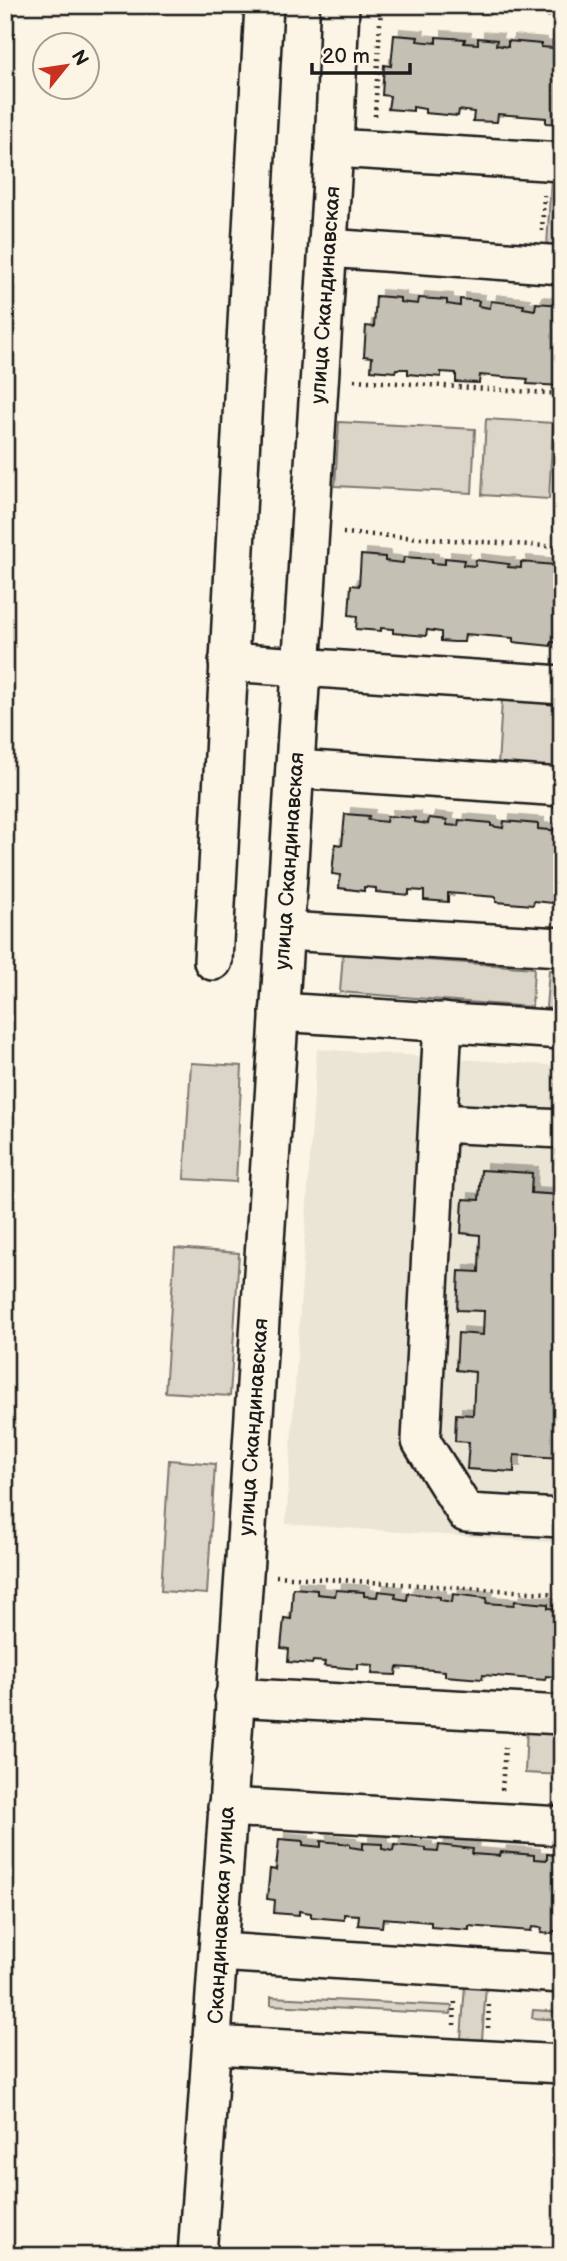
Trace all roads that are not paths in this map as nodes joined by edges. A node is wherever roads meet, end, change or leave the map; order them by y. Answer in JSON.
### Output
{"nodes":[{"id":1,"x":264,"y":5,"type":"edge"},
{"id":2,"x":340,"y":5,"type":"edge"},
{"id":3,"x":334,"y":148,"type":"junction"},
{"id":4,"x":553,"y":162,"type":"edge"},
{"id":5,"x":328,"y":248,"type":"junction"},
{"id":6,"x":551,"y":264,"type":"edge"},
{"id":7,"x":229,"y":662,"type":"junction"},
{"id":8,"x":301,"y":667,"type":"junction"},
{"id":9,"x":562,"y":685,"type":"edge"},
{"id":10,"x":295,"y":769,"type":"junction"},
{"id":11,"x":562,"y":787,"type":"edge"},
{"id":12,"x":285,"y":931,"type":"junction"},
{"id":13,"x":562,"y":947,"type":"edge"},
{"id":14,"x":213,"y":961,"type":"dead end"},
{"id":15,"x":279,"y":1012,"type":"junction"},
{"id":16,"x":443,"y":1022,"type":"junction"},
{"id":17,"x":562,"y":1030,"type":"edge"},
{"id":18,"x":438,"y":1123,"type":"junction"},
{"id":19,"x":562,"y":1129,"type":"edge"},
{"id":20,"x":562,"y":1518,"type":"edge"},
{"id":21,"x":244,"y":1574,"type":"joint"},
{"id":22,"x":234,"y":1697,"type":"junction"},
{"id":23,"x":562,"y":1715,"type":"edge"},
{"id":24,"x":227,"y":1807,"type":"junction"},
{"id":25,"x":562,"y":1826,"type":"edge"},
{"id":26,"x":219,"y":1952,"type":"junction"},
{"id":27,"x":562,"y":1974,"type":"edge"},
{"id":28,"x":213,"y":2045,"type":"junction"},
{"id":29,"x":562,"y":2064,"type":"edge"},
{"id":30,"x":197,"y":2256,"type":"edge"}],
"edges":[{"from":1,"to":7,"type":"street"},
{"from":2,"to":3,"type":"street","name":"улица Скандинавская"},
{"from":3,"to":4,"type":"street"},
{"from":3,"to":5,"type":"street","name":"улица Скандинавская"},
{"from":5,"to":6,"type":"street"},
{"from":5,"to":8,"type":"street","name":"улица Скандинавская"},
{"from":7,"to":8,"type":"street"},
{"from":7,"to":14,"type":"street"},
{"from":8,"to":9,"type":"street"},
{"from":8,"to":10,"type":"street","name":"улица Скандинавская"},
{"from":10,"to":11,"type":"street"},
{"from":10,"to":12,"type":"street","name":"улица Скандинавская"},
{"from":12,"to":13,"type":"street"},
{"from":12,"to":15,"type":"street","name":"улица Скандинавская"},
{"from":15,"to":16,"type":"street"},
{"from":15,"to":21,"type":"street","name":"улица Скандинавская"},
{"from":16,"to":17,"type":"street"},
{"from":16,"to":18,"type":"street"},
{"from":18,"to":19,"type":"street"},
{"from":18,"to":20,"type":"street"},
{"from":21,"to":22,"type":"street","name":"Скандинавская улица"},
{"from":22,"to":23,"type":"street"},
{"from":22,"to":24,"type":"street","name":"Скандинавская улица"},
{"from":24,"to":25,"type":"street"},
{"from":24,"to":26,"type":"street","name":"Скандинавская улица"},
{"from":26,"to":27,"type":"street"},
{"from":26,"to":28,"type":"street","name":"Скандинавская улица"},
{"from":28,"to":29,"type":"street"},
{"from":28,"to":30,"type":"street","name":"Скандинавская улица"}]}
